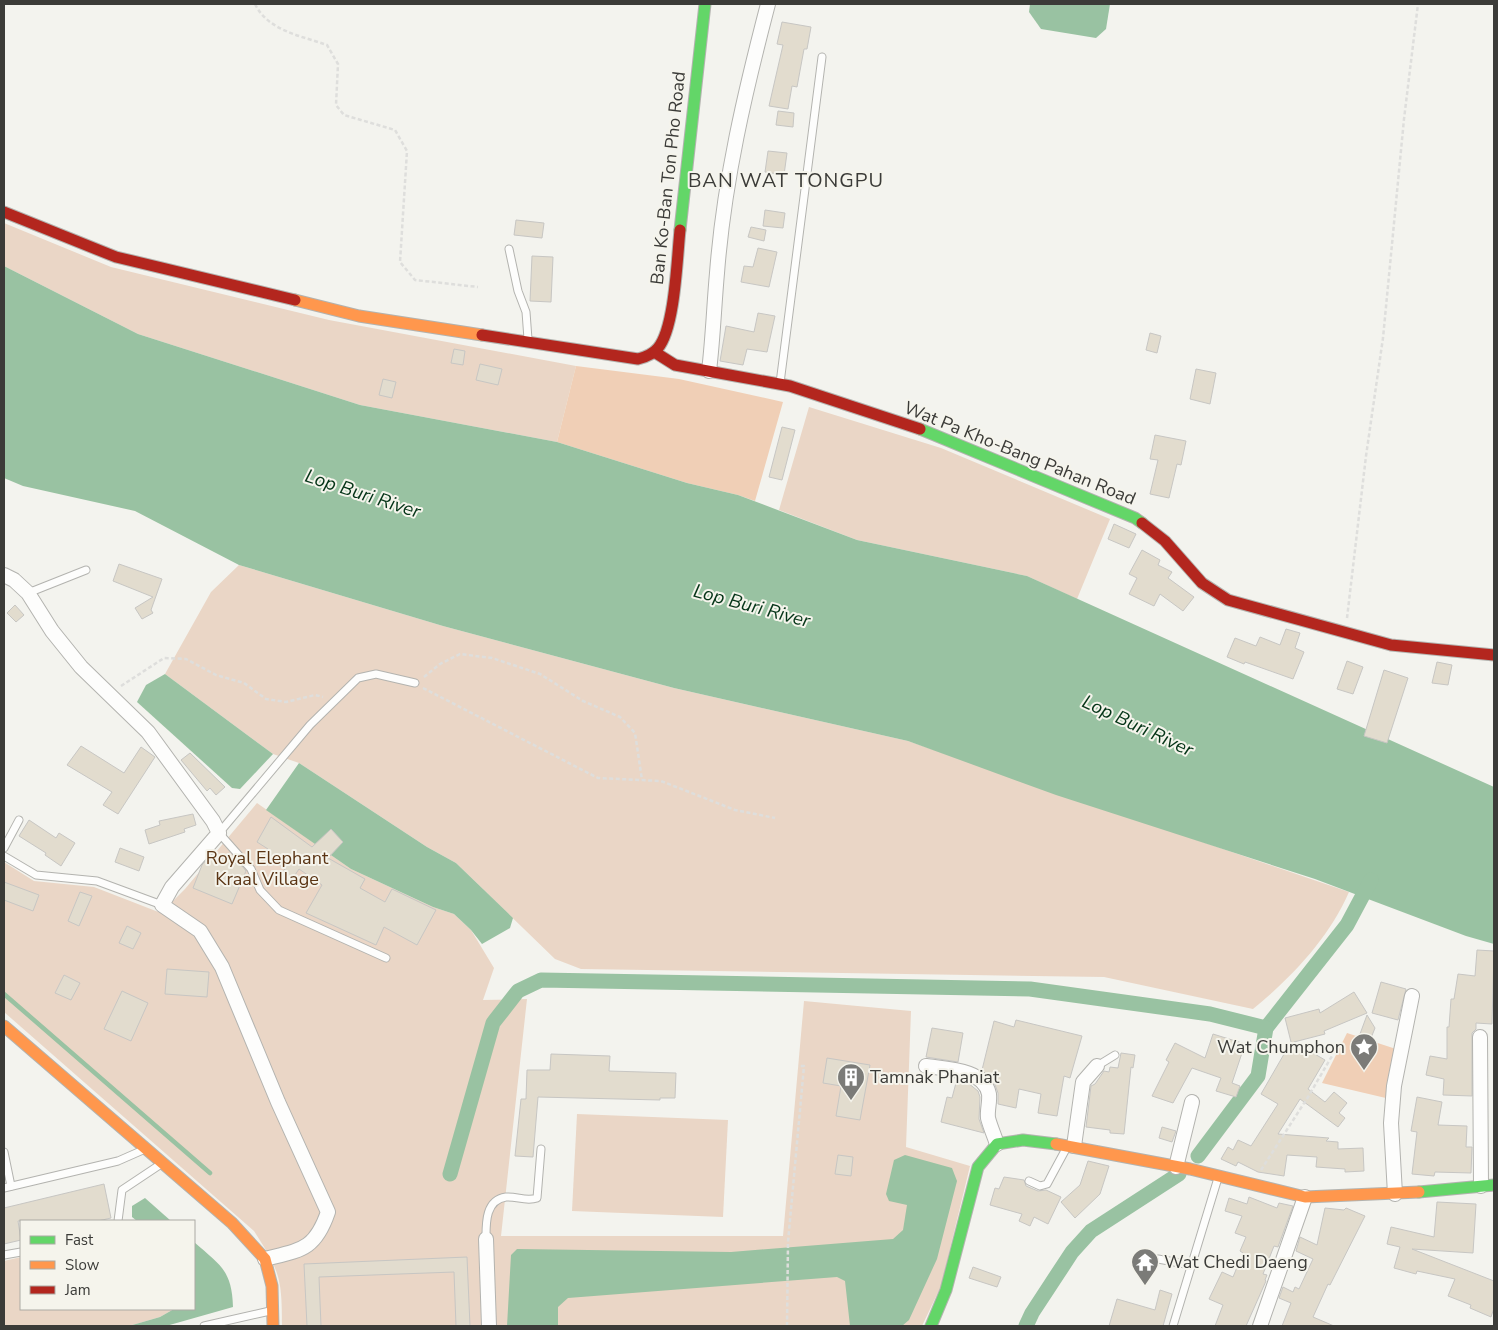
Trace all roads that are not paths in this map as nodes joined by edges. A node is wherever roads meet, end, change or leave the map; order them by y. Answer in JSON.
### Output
{"nodes":[{"id":1,"x":705,"y":4,"type":"edge"},
{"id":2,"x":768,"y":4,"type":"edge"},
{"id":3,"x":822,"y":57,"type":"dead end"},
{"id":4,"x":4,"y":212,"type":"edge"},
{"id":5,"x":509,"y":249,"type":"dead end"},
{"id":6,"x":528,"y":342,"type":"junction"},
{"id":7,"x":656,"y":352,"type":"junction"},
{"id":8,"x":709,"y":371,"type":"junction"},
{"id":9,"x":780,"y":384,"type":"junction"},
{"id":10,"x":86,"y":570,"type":"dead end"},
{"id":11,"x":4,"y":575,"type":"edge"},
{"id":12,"x":28,"y":593,"type":"junction"},
{"id":13,"x":1494,"y":655,"type":"edge"},
{"id":14,"x":415,"y":683,"type":"road end"},
{"id":15,"x":19,"y":820,"type":"dead end"},
{"id":16,"x":219,"y":833,"type":"junction"},
{"id":17,"x":4,"y":848,"type":"edge"},
{"id":18,"x":4,"y":856,"type":"edge"},
{"id":19,"x":162,"y":905,"type":"junction"},
{"id":20,"x":386,"y":958,"type":"dead end"},
{"id":21,"x":1412,"y":996,"type":"dead end"},
{"id":22,"x":4,"y":1026,"type":"edge"},
{"id":23,"x":1480,"y":1038,"type":"dead end"},
{"id":24,"x":1115,"y":1056,"type":"dead end"},
{"id":25,"x":926,"y":1066,"type":"dead end"},
{"id":26,"x":1097,"y":1066,"type":"joint"},
{"id":27,"x":1192,"y":1102,"type":"dead end"},
{"id":28,"x":997,"y":1144,"type":"junction"},
{"id":29,"x":1071,"y":1145,"type":"junction"},
{"id":30,"x":144,"y":1149,"type":"junction"},
{"id":31,"x":541,"y":1149,"type":"dead end"},
{"id":32,"x":4,"y":1152,"type":"edge"},
{"id":33,"x":161,"y":1164,"type":"junction"},
{"id":34,"x":1176,"y":1166,"type":"junction"},
{"id":35,"x":1219,"y":1176,"type":"junction"},
{"id":36,"x":1029,"y":1181,"type":"dead end"},
{"id":37,"x":1488,"y":1186,"type":"edge"},
{"id":38,"x":7,"y":1187,"type":"edge"},
{"id":39,"x":1395,"y":1194,"type":"junction"},
{"id":40,"x":1306,"y":1197,"type":"junction"},
{"id":41,"x":118,"y":1220,"type":"edge"},
{"id":42,"x":486,"y":1239,"type":"joint"},
{"id":43,"x":20,"y":1252,"type":"edge"},
{"id":44,"x":4,"y":1255,"type":"edge"},
{"id":45,"x":265,"y":1259,"type":"junction"},
{"id":46,"x":1158,"y":1259,"type":"dead end"},
{"id":47,"x":1191,"y":1265,"type":"junction"},
{"id":48,"x":273,"y":1310,"type":"junction"},
{"id":49,"x":204,"y":1326,"type":"edge"},
{"id":50,"x":273,"y":1326,"type":"edge"},
{"id":51,"x":489,"y":1326,"type":"edge"},
{"id":52,"x":931,"y":1326,"type":"edge"},
{"id":53,"x":1173,"y":1326,"type":"edge"},
{"id":54,"x":1260,"y":1326,"type":"edge"}],
"edges":[{"from":1,"to":7,"type":"street","name":"Ban Ko-Ban Ton Pho Road"},
{"from":2,"to":8,"type":"street"},
{"from":3,"to":9,"type":"lane"},
{"from":4,"to":6,"type":"street"},
{"from":5,"to":6,"type":"lane"},
{"from":6,"to":7,"type":"street"},
{"from":7,"to":8,"type":"street","name":"Wat Pa Kho-Bang Pahan Road"},
{"from":8,"to":9,"type":"street","name":"Wat Pa Kho-Bang Pahan Road"},
{"from":9,"to":13,"type":"street","name":"Wat Pa Kho-Bang Pahan Road"},
{"from":10,"to":12,"type":"lane"},
{"from":11,"to":12,"type":"street"},
{"from":12,"to":16,"type":"street"},
{"from":14,"to":16,"type":"lane"},
{"from":15,"to":17,"type":"lane"},
{"from":16,"to":19,"type":"street"},
{"from":16,"to":20,"type":"lane"},
{"from":18,"to":19,"type":"lane"},
{"from":19,"to":45,"type":"street"},
{"from":21,"to":39,"type":"street"},
{"from":22,"to":30,"type":"street"},
{"from":23,"to":37,"type":"street"},
{"from":24,"to":26,"type":"lane"},
{"from":25,"to":28,"type":"street"},
{"from":26,"to":29,"type":"street"},
{"from":27,"to":34,"type":"street"},
{"from":28,"to":29,"type":"street"},
{"from":28,"to":52,"type":"street"},
{"from":29,"to":34,"type":"street"},
{"from":29,"to":36,"type":"lane"},
{"from":30,"to":33,"type":"street"},
{"from":30,"to":38,"type":"lane"},
{"from":31,"to":42,"type":"lane"},
{"from":32,"to":38,"type":"lane"},
{"from":33,"to":41,"type":"lane"},
{"from":33,"to":45,"type":"street"},
{"from":34,"to":35,"type":"street"},
{"from":35,"to":40,"type":"street"},
{"from":35,"to":47,"type":"lane"},
{"from":37,"to":39,"type":"street"},
{"from":39,"to":40,"type":"street"},
{"from":40,"to":54,"type":"street"},
{"from":42,"to":51,"type":"street"},
{"from":43,"to":44,"type":"lane"},
{"from":45,"to":48,"type":"street"},
{"from":46,"to":47,"type":"lane"},
{"from":47,"to":53,"type":"lane"},
{"from":48,"to":49,"type":"lane"},
{"from":48,"to":50,"type":"street"}]}
